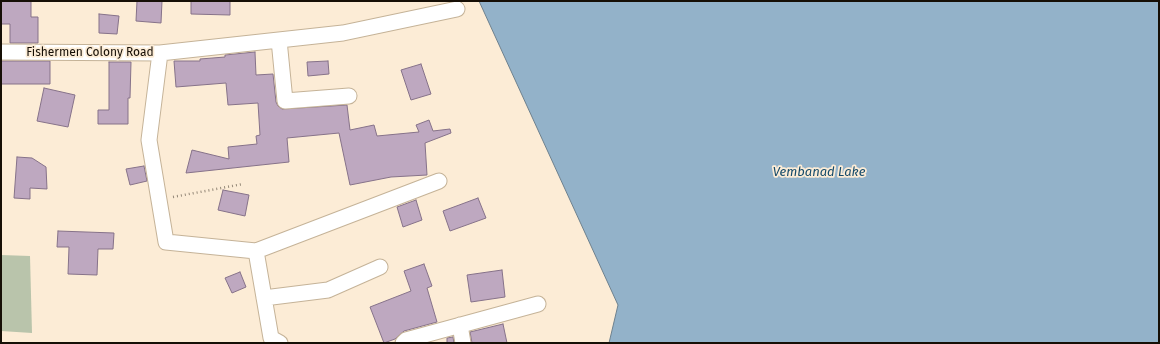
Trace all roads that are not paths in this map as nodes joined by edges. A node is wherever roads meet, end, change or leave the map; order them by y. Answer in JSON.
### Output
{"nodes":[{"id":1,"x":457,"y":9,"type":"dead end"},
{"id":2,"x":279,"y":40,"type":"junction"},
{"id":3,"x":1,"y":52,"type":"edge"},
{"id":4,"x":160,"y":53,"type":"junction"},
{"id":5,"x":349,"y":96,"type":"dead end"},
{"id":6,"x":439,"y":181,"type":"dead end"},
{"id":7,"x":256,"y":251,"type":"junction"},
{"id":8,"x":380,"y":268,"type":"dead end"},
{"id":9,"x":264,"y":298,"type":"junction"},
{"id":10,"x":538,"y":304,"type":"dead end"},
{"id":11,"x":460,"y":325,"type":"junction"},
{"id":12,"x":280,"y":343,"type":"edge"},
{"id":13,"x":403,"y":343,"type":"edge"},
{"id":14,"x":463,"y":343,"type":"edge"}],
"edges":[{"from":1,"to":2,"type":"street"},
{"from":2,"to":4,"type":"street"},
{"from":2,"to":5,"type":"street"},
{"from":3,"to":4,"type":"street","name":"Fishermen Colony Road"},
{"from":4,"to":7,"type":"street","name":"Fishermen Colony Road"},
{"from":6,"to":7,"type":"street"},
{"from":7,"to":9,"type":"street"},
{"from":8,"to":9,"type":"street"},
{"from":9,"to":12,"type":"street"},
{"from":10,"to":11,"type":"street"},
{"from":11,"to":13,"type":"street"},
{"from":11,"to":14,"type":"street"}]}
